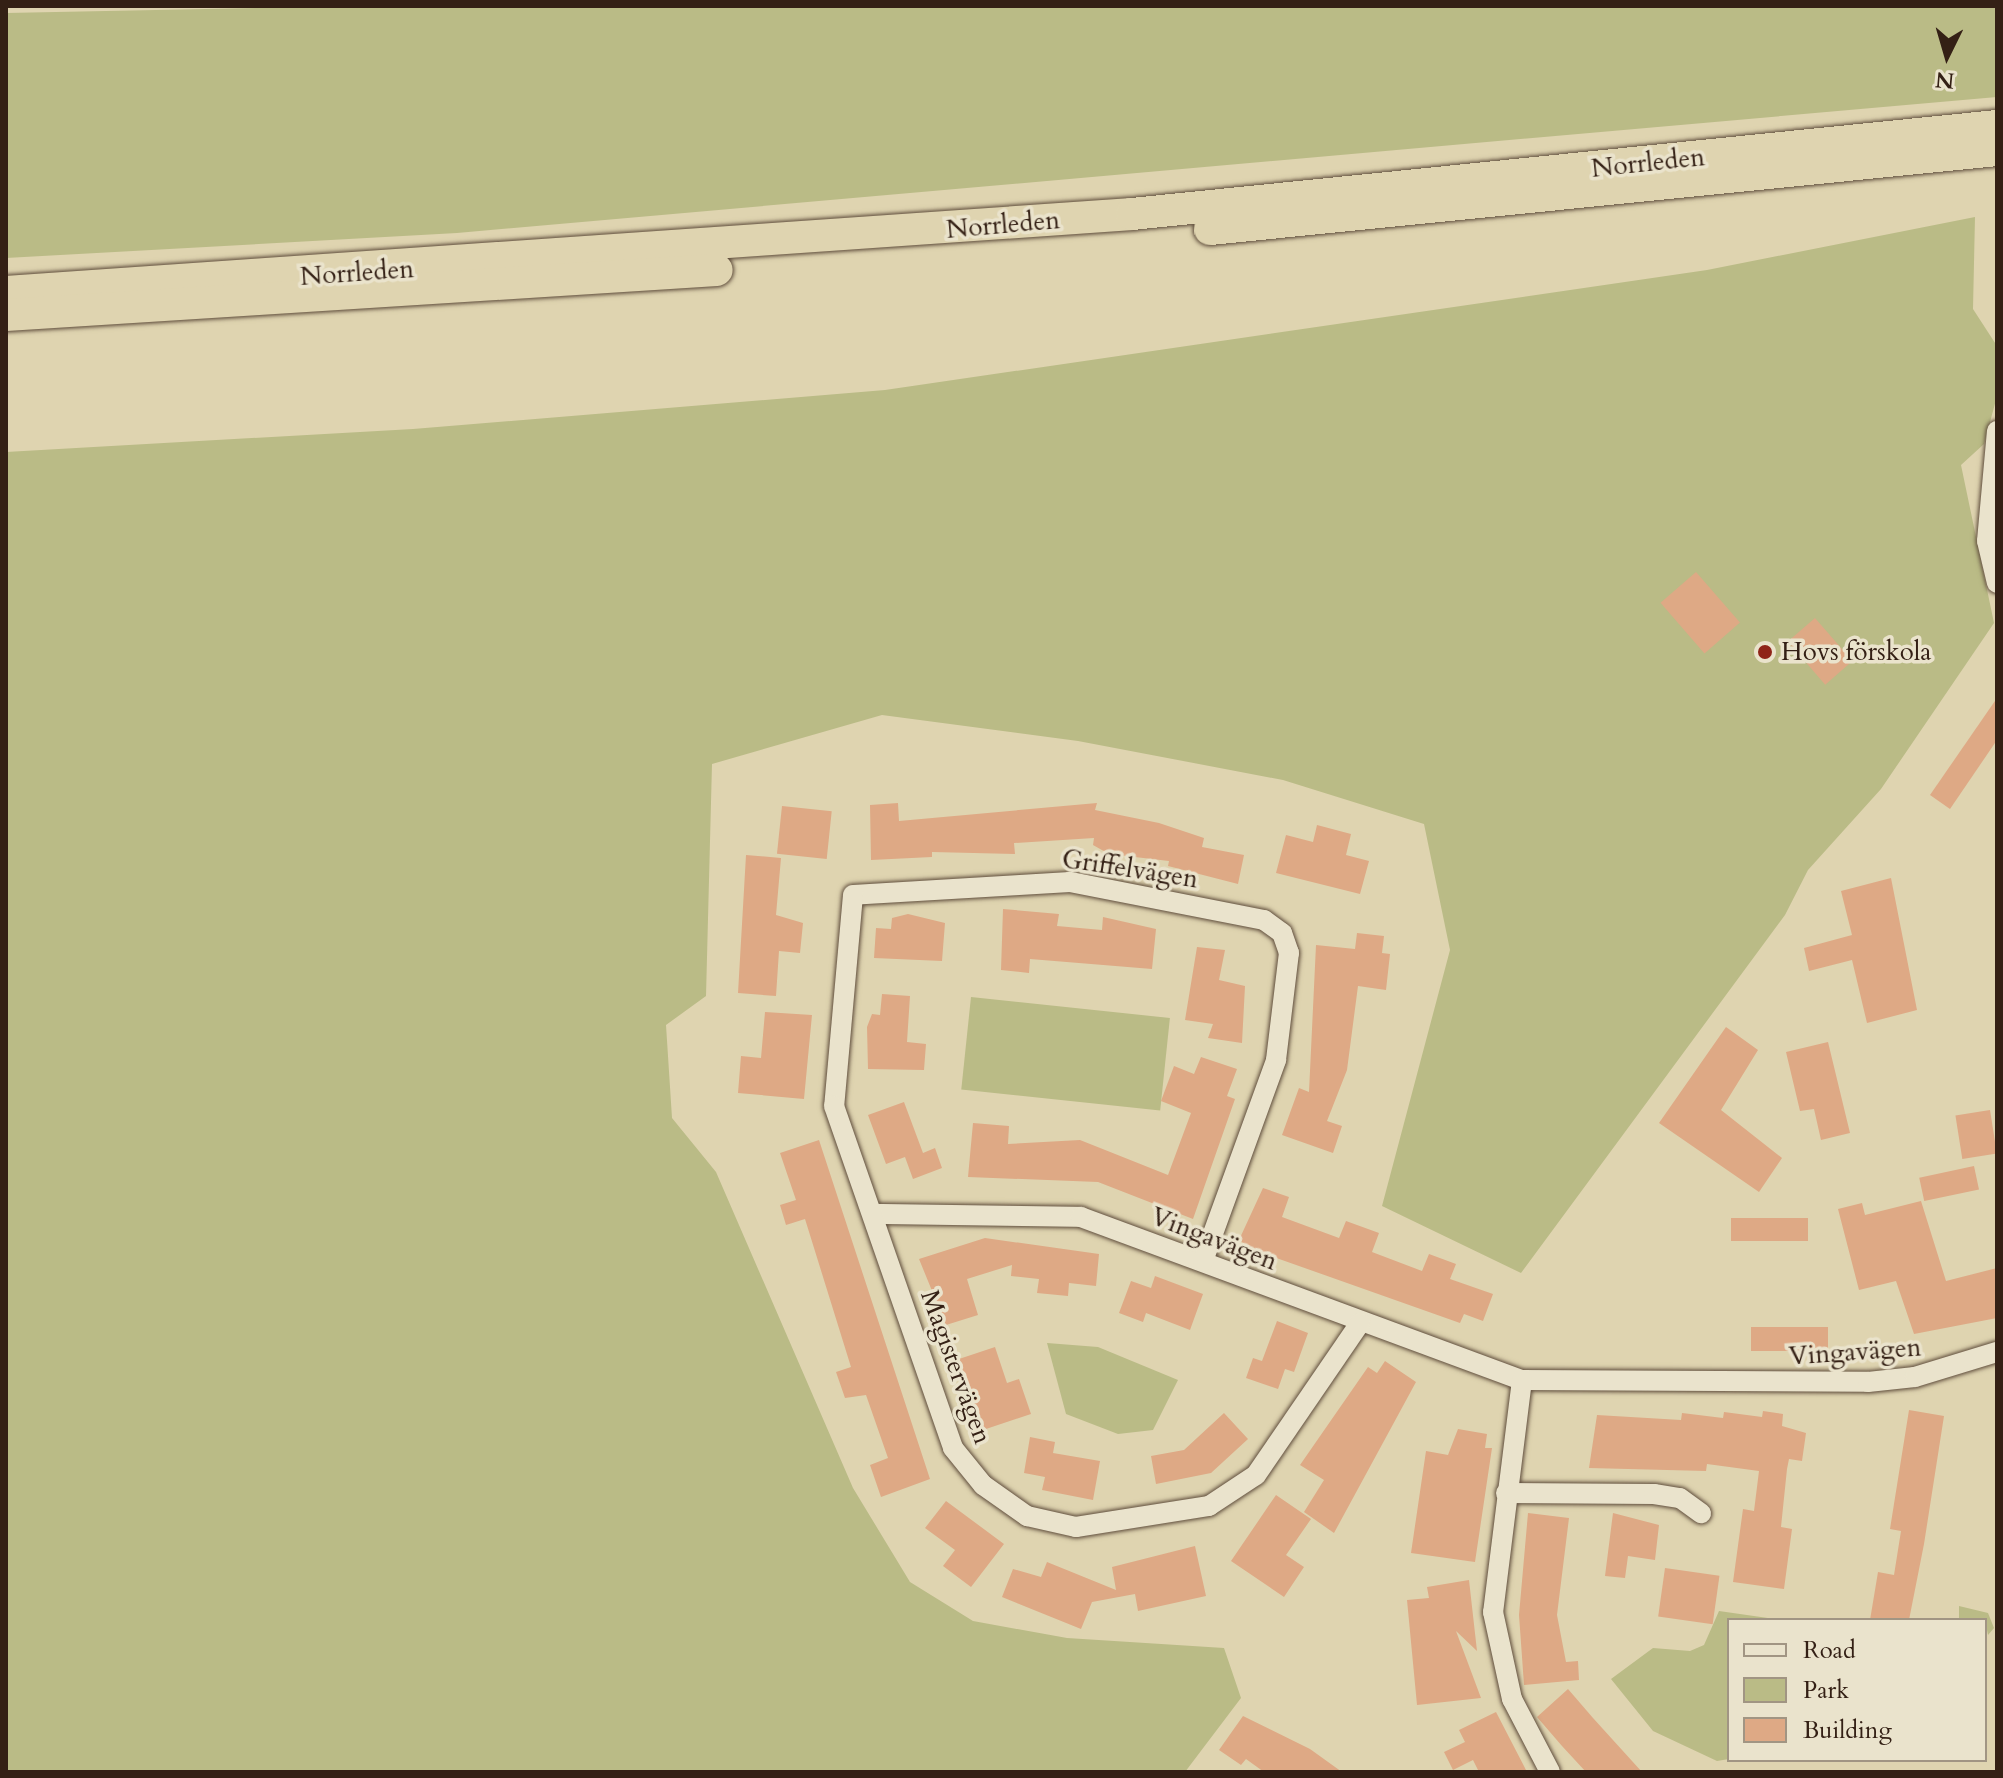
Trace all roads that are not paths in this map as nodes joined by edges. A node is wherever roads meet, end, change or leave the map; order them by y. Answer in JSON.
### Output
{"nodes":[{"id":1,"x":1997,"y":126,"type":"edge"},
{"id":2,"x":1997,"y":150,"type":"edge"},
{"id":3,"x":6,"y":292,"type":"edge"},
{"id":4,"x":6,"y":315,"type":"edge"},
{"id":5,"x":1997,"y":431,"type":"edge"},
{"id":6,"x":1997,"y":583,"type":"edge"},
{"id":7,"x":876,"y":1214,"type":"junction"},
{"id":8,"x":1203,"y":1261,"type":"junction"},
{"id":9,"x":1360,"y":1323,"type":"junction"},
{"id":10,"x":1997,"y":1352,"type":"edge"},
{"id":11,"x":1522,"y":1380,"type":"junction"},
{"id":12,"x":1506,"y":1493,"type":"junction"},
{"id":13,"x":1701,"y":1513,"type":"dead end"},
{"id":14,"x":1550,"y":1772,"type":"edge"}],
"edges":[{"from":1,"to":3,"type":"highway","name":"Norrleden"},
{"from":2,"to":4,"type":"highway","name":"Norrleden"},
{"from":5,"to":6,"type":"street"},
{"from":7,"to":8,"type":"street","name":"Vingavägen"},
{"from":7,"to":8,"type":"street","name":"Griffelvägen"},
{"from":7,"to":9,"type":"street","name":"Magistervägen"},
{"from":8,"to":9,"type":"street","name":"Vingavägen"},
{"from":9,"to":11,"type":"street","name":"Vingavägen"},
{"from":10,"to":11,"type":"street","name":"Vingavägen"},
{"from":11,"to":12,"type":"street"},
{"from":12,"to":13,"type":"street"},
{"from":12,"to":14,"type":"street"}]}
